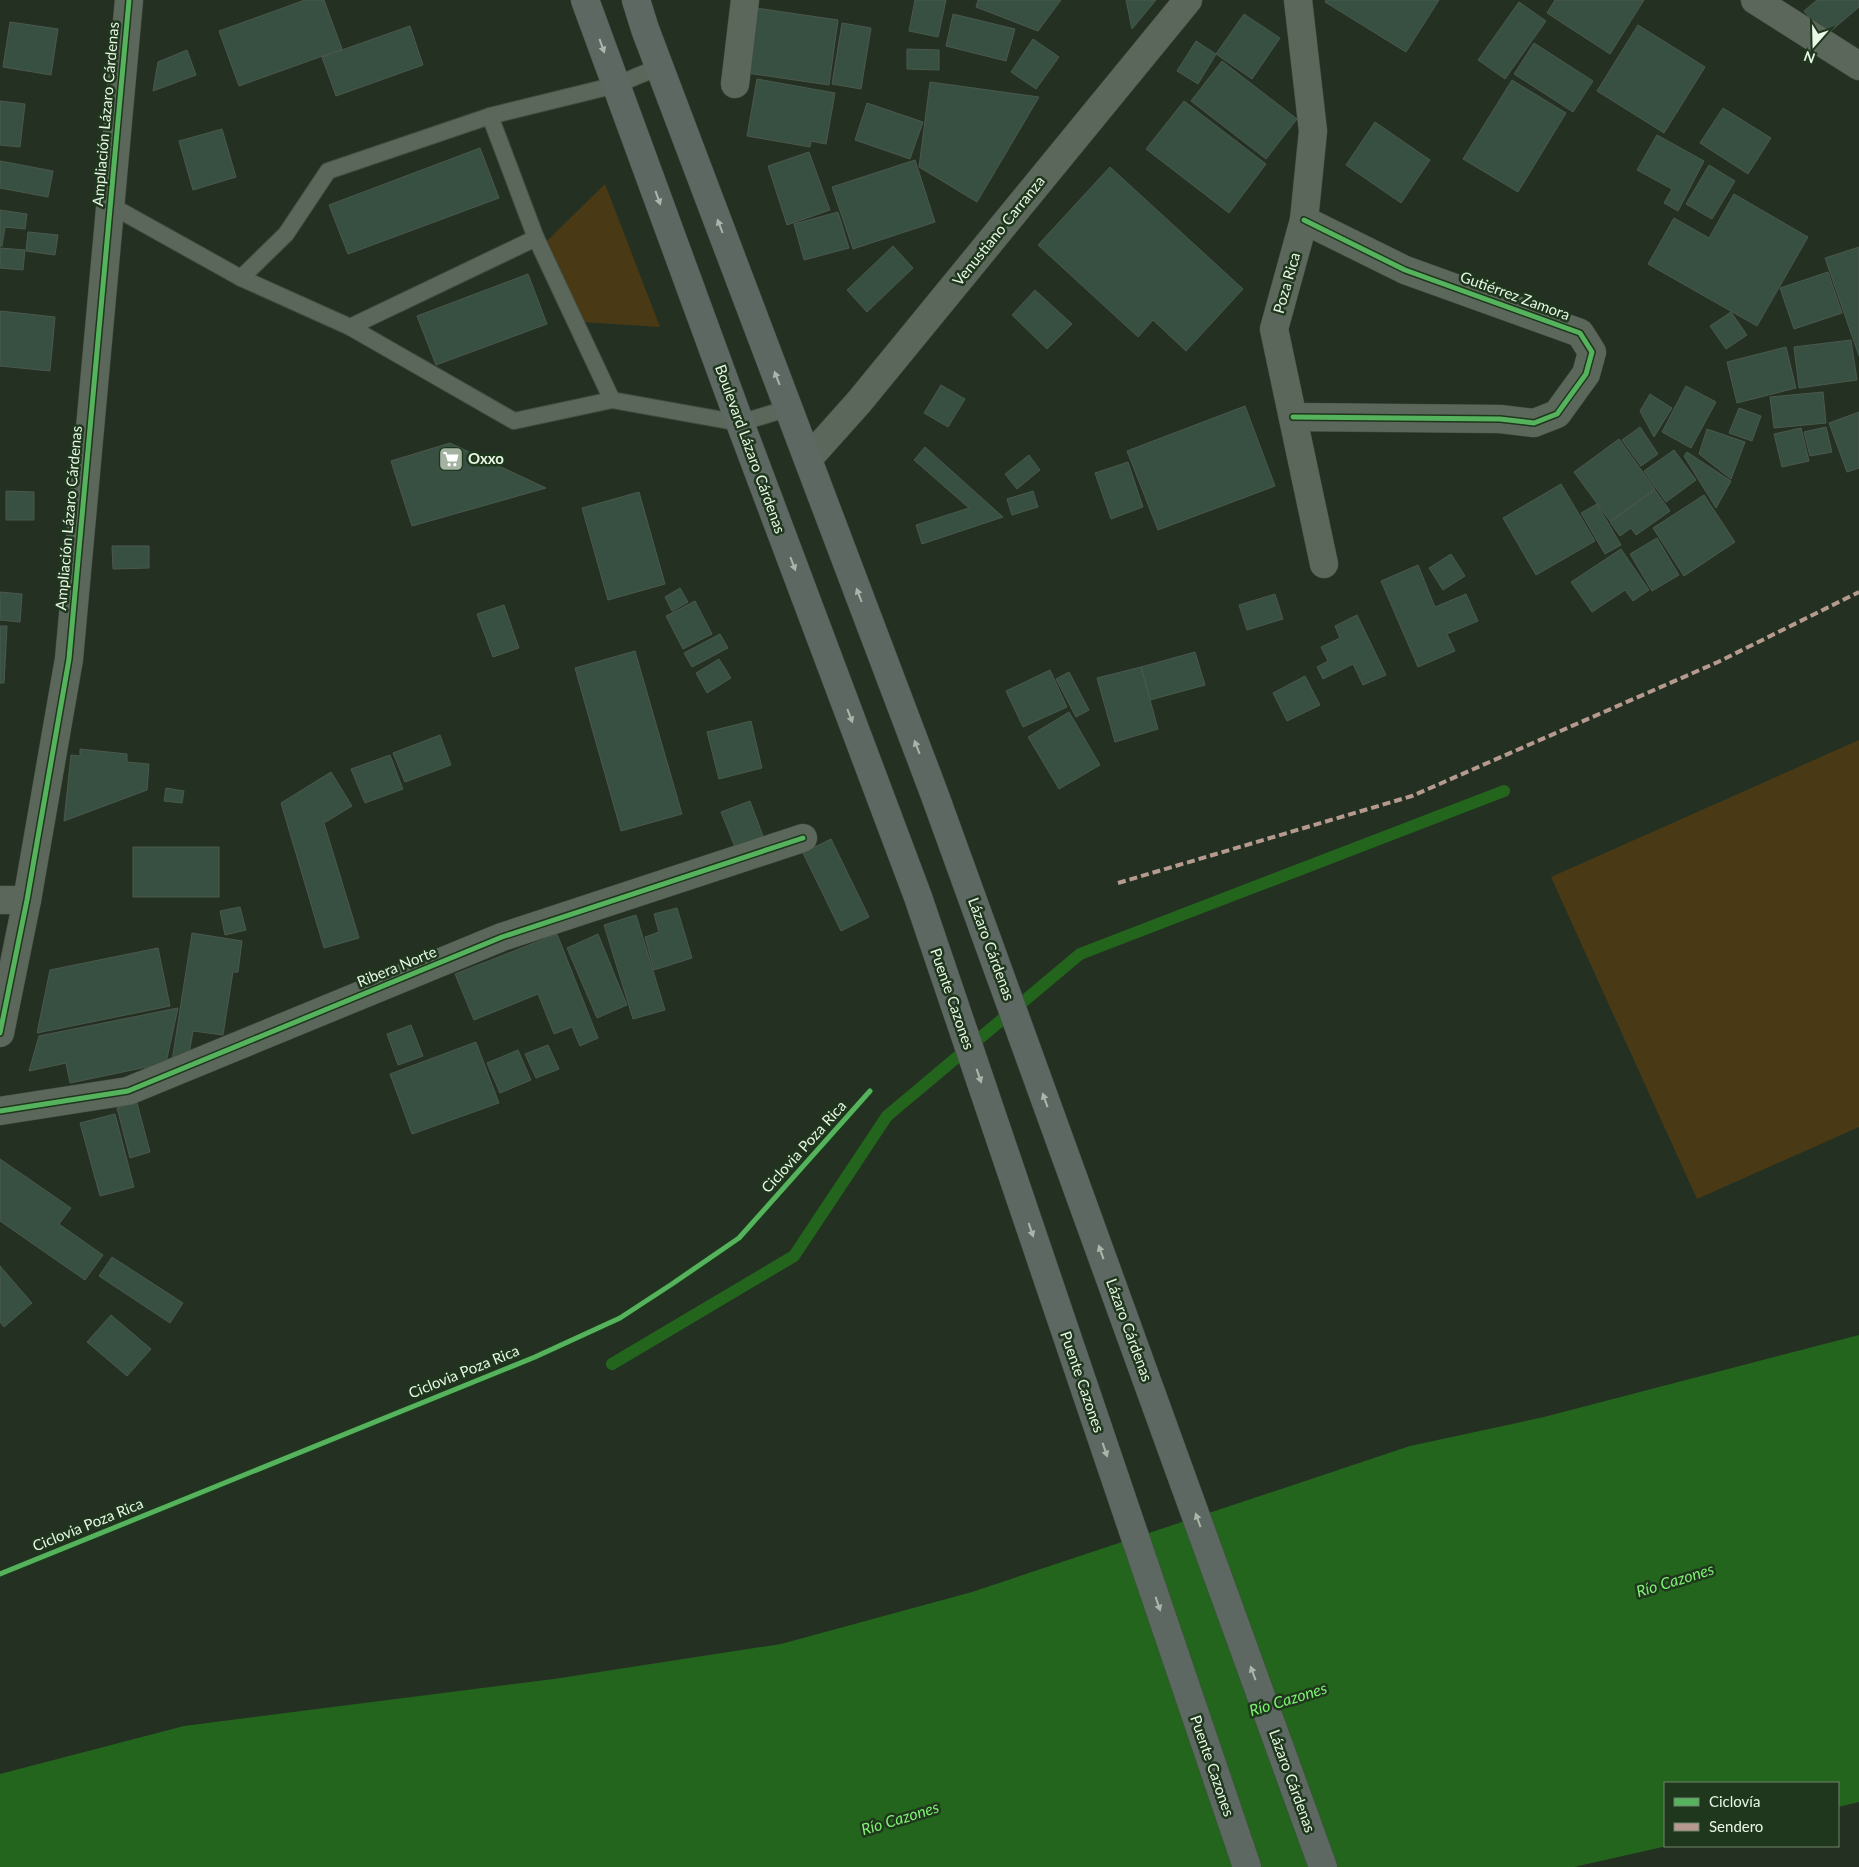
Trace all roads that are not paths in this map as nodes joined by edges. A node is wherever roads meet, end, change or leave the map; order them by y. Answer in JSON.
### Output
{"nodes":[{"id":1,"x":129,"y":0,"type":"edge"},
{"id":2,"x":585,"y":0,"type":"edge"},
{"id":3,"x":636,"y":0,"type":"edge"},
{"id":4,"x":745,"y":0,"type":"edge"},
{"id":5,"x":1188,"y":0,"type":"edge"},
{"id":6,"x":1298,"y":0,"type":"edge"},
{"id":7,"x":1755,"y":0,"type":"edge"},
{"id":8,"x":1859,"y":66,"type":"edge"},
{"id":9,"x":659,"y":67,"type":"junction"},
{"id":10,"x":735,"y":84,"type":"dead end"},
{"id":11,"x":616,"y":85,"type":"junction"},
{"id":12,"x":490,"y":116,"type":"junction"},
{"id":13,"x":110,"y":206,"type":"junction"},
{"id":14,"x":1304,"y":220,"type":"junction"},
{"id":15,"x":536,"y":238,"type":"junction"},
{"id":16,"x":241,"y":278,"type":"junction"},
{"id":17,"x":350,"y":326,"type":"junction"},
{"id":18,"x":612,"y":400,"type":"junction"},
{"id":19,"x":789,"y":408,"type":"junction"},
{"id":20,"x":1293,"y":417,"type":"junction"},
{"id":21,"x":740,"y":423,"type":"junction"},
{"id":22,"x":808,"y":459,"type":"junction"},
{"id":23,"x":1324,"y":564,"type":"dead end"},
{"id":24,"x":803,"y":838,"type":"dead end"},
{"id":25,"x":918,"y":897,"type":"joint"},
{"id":26,"x":0,"y":900,"type":"edge"},
{"id":27,"x":27,"y":900,"type":"junction"},
{"id":28,"x":0,"y":1033,"type":"edge"},
{"id":29,"x":0,"y":1111,"type":"edge"},
{"id":30,"x":1247,"y":1867,"type":"edge"},
{"id":31,"x":1323,"y":1867,"type":"edge"}],
"edges":[{"from":1,"to":13,"type":"street","name":"Ampliación Lázaro Cárdenas"},
{"from":2,"to":11,"type":"main road","name":"Boulevard Lázaro Cárdenas","one_way":true},
{"from":3,"to":9,"type":"main road"},
{"from":4,"to":10,"type":"street"},
{"from":5,"to":22,"type":"street","name":"Venustiano Carranza"},
{"from":6,"to":14,"type":"street","name":"Poza Rica"},
{"from":7,"to":8,"type":"street"},
{"from":9,"to":11,"type":"lane"},
{"from":19,"to":9,"type":"main road","one_way":true},
{"from":11,"to":12,"type":"lane"},
{"from":11,"to":21,"type":"main road","name":"Boulevard Lázaro Cárdenas","one_way":true},
{"from":12,"to":15,"type":"lane"},
{"from":12,"to":16,"type":"lane"},
{"from":13,"to":16,"type":"lane"},
{"from":13,"to":27,"type":"street","name":"Ampliación Lázaro Cárdenas"},
{"from":14,"to":20,"type":"street","name":"Poza Rica"},
{"from":14,"to":20,"type":"street","name":"Gutiérrez Zamora"},
{"from":15,"to":17,"type":"lane"},
{"from":15,"to":18,"type":"lane"},
{"from":16,"to":17,"type":"lane"},
{"from":17,"to":18,"type":"lane"},
{"from":18,"to":21,"type":"lane"},
{"from":19,"to":21,"type":"lane"},
{"from":19,"to":22,"type":"main road"},
{"from":20,"to":23,"type":"street","name":"Poza Rica"},
{"from":21,"to":25,"type":"main road","name":"Boulevard Lázaro Cárdenas","one_way":true},
{"from":31,"to":22,"type":"main road","name":"Lázaro Cárdenas","one_way":true},
{"from":24,"to":29,"type":"street","name":"Ribera Norte"},
{"from":25,"to":30,"type":"main road","name":"Puente Cazones","one_way":true},
{"from":26,"to":27,"type":"street"},
{"from":27,"to":28,"type":"street","name":"Ampliación Lázaro Cárdenas"}]}
